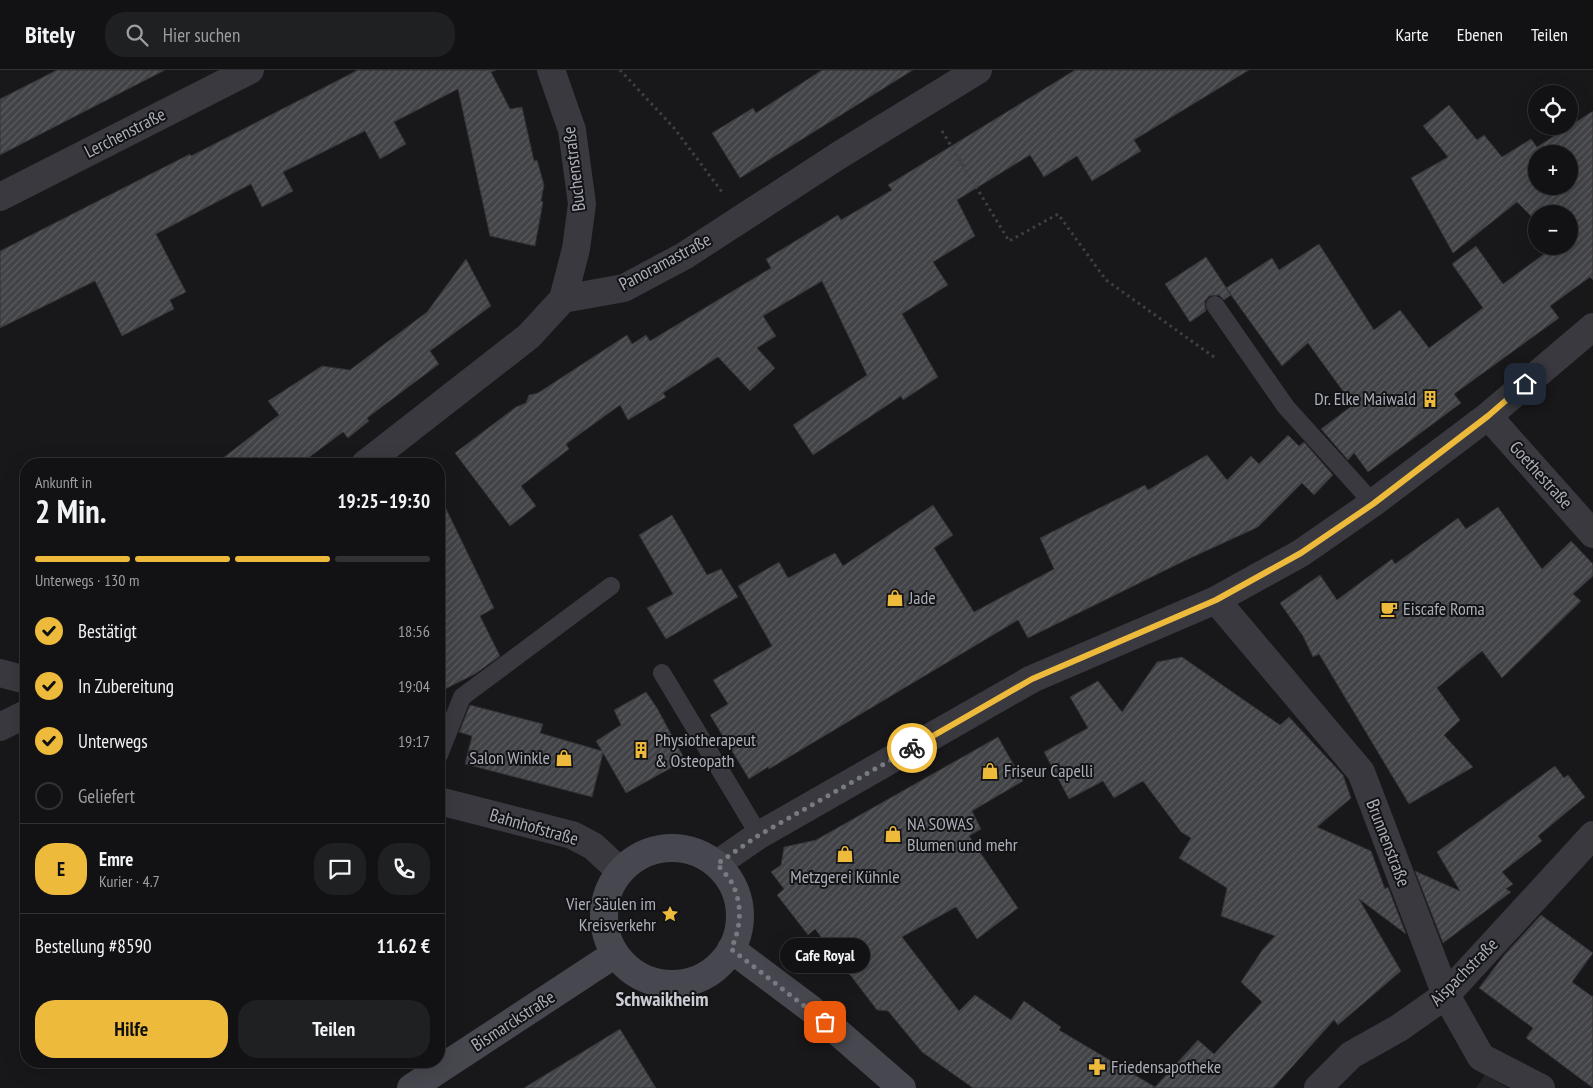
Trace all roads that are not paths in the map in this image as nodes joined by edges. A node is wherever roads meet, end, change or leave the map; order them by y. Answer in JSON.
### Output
{"nodes":[{"id":1,"x":250,"y":70,"type":"edge"},
{"id":2,"x":551,"y":70,"type":"edge"},
{"id":3,"x":978,"y":70,"type":"edge"},
{"id":4,"x":0,"y":197,"type":"edge"},
{"id":5,"x":563,"y":299,"type":"junction"},
{"id":6,"x":1215,"y":306,"type":"dead end"},
{"id":7,"x":1593,"y":327,"type":"edge"},
{"id":8,"x":1488,"y":416,"type":"junction"},
{"id":9,"x":373,"y":458,"type":"edge"},
{"id":10,"x":1373,"y":504,"type":"junction"},
{"id":11,"x":1593,"y":534,"type":"edge"},
{"id":12,"x":610,"y":586,"type":"dead end"},
{"id":13,"x":1216,"y":600,"type":"junction"},
{"id":14,"x":0,"y":673,"type":"edge"},
{"id":15,"x":662,"y":673,"type":"dead end"},
{"id":16,"x":20,"y":678,"type":"edge"},
{"id":17,"x":20,"y":717,"type":"edge"},
{"id":18,"x":0,"y":728,"type":"edge"},
{"id":19,"x":445,"y":739,"type":"edge"},
{"id":20,"x":445,"y":803,"type":"edge"},
{"id":21,"x":759,"y":835,"type":"junction"},
{"id":22,"x":1593,"y":835,"type":"edge"},
{"id":23,"x":717,"y":864,"type":"junction"},
{"id":24,"x":620,"y":871,"type":"junction"},
{"id":25,"x":731,"y":949,"type":"junction"},
{"id":26,"x":615,"y":954,"type":"junction"},
{"id":27,"x":1446,"y":995,"type":"junction"},
{"id":28,"x":445,"y":1066,"type":"edge"},
{"id":29,"x":441,"y":1068,"type":"edge"},
{"id":30,"x":411,"y":1088,"type":"edge"},
{"id":31,"x":902,"y":1088,"type":"edge"},
{"id":32,"x":1318,"y":1088,"type":"edge"},
{"id":33,"x":1541,"y":1088,"type":"edge"}],
"edges":[{"from":1,"to":4,"type":"street","name":"Lerchenstraße"},
{"from":2,"to":5,"type":"street","name":"Buchenstraße"},
{"from":3,"to":5,"type":"street","name":"Panoramastraße"},
{"from":5,"to":9,"type":"street"},
{"from":6,"to":10,"type":"lane"},
{"from":7,"to":8,"type":"street"},
{"from":8,"to":10,"type":"street"},
{"from":8,"to":11,"type":"street","name":"Goethestraße"},
{"from":10,"to":13,"type":"street"},
{"from":12,"to":19,"type":"lane"},
{"from":13,"to":21,"type":"street"},
{"from":13,"to":27,"type":"street","name":"Brunnenstraße"},
{"from":14,"to":16,"type":"street"},
{"from":15,"to":21,"type":"lane"},
{"from":17,"to":18,"type":"street"},
{"from":20,"to":24,"type":"street","name":"Bahnhofstraße"},
{"from":21,"to":23,"type":"street"},
{"from":22,"to":27,"type":"street","name":"Aispachstraße"},
{"from":23,"to":24,"type":"street"},
{"from":23,"to":25,"type":"street"},
{"from":24,"to":26,"type":"street"},
{"from":25,"to":26,"type":"street"},
{"from":25,"to":31,"type":"street"},
{"from":26,"to":28,"type":"street","name":"Bismarckstraße"},
{"from":27,"to":32,"type":"street","name":"Aispachstraße"},
{"from":27,"to":33,"type":"street","name":"Brunnenstraße"},
{"from":29,"to":30,"type":"street","name":"Bismarckstraße"}]}
